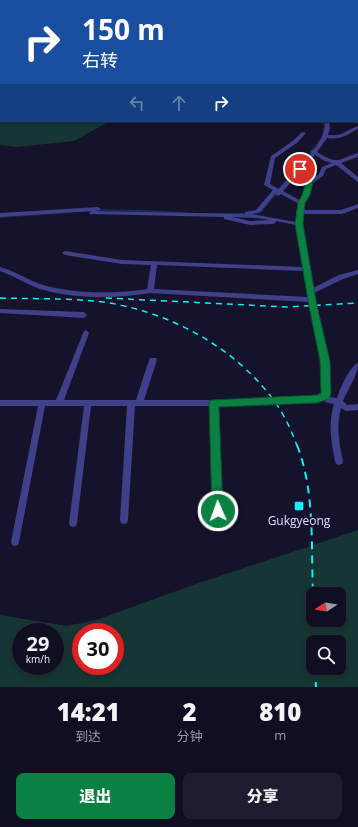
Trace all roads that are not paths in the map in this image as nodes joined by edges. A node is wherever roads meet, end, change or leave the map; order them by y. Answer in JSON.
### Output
{"nodes":[{"id":1,"x":327,"y":122,"type":"edge"},
{"id":2,"x":358,"y":126,"type":"edge"},
{"id":3,"x":304,"y":133,"type":"dead end"},
{"id":4,"x":326,"y":136,"type":"junction"},
{"id":5,"x":313,"y":152,"type":"junction"},
{"id":6,"x":358,"y":155,"type":"edge"},
{"id":7,"x":337,"y":163,"type":"junction"},
{"id":8,"x":300,"y":169,"type":"junction"},
{"id":9,"x":358,"y":180,"type":"edge"},
{"id":10,"x":310,"y":182,"type":"junction"},
{"id":11,"x":278,"y":190,"type":"junction"},
{"id":12,"x":301,"y":203,"type":"junction"},
{"id":13,"x":358,"y":206,"type":"edge"},
{"id":14,"x":299,"y":212,"type":"junction"},
{"id":15,"x":92,"y":213,"type":"dead end"},
{"id":16,"x":0,"y":215,"type":"edge"},
{"id":17,"x":218,"y":216,"type":"junction"},
{"id":18,"x":257,"y":216,"type":"junction"},
{"id":19,"x":280,"y":222,"type":"junction"},
{"id":20,"x":299,"y":224,"type":"junction"},
{"id":21,"x":65,"y":253,"type":"dead end"},
{"id":22,"x":154,"y":263,"type":"junction"},
{"id":23,"x":0,"y":269,"type":"edge"},
{"id":24,"x":307,"y":269,"type":"junction"},
{"id":25,"x":358,"y":272,"type":"edge"},
{"id":26,"x":150,"y":291,"type":"junction"},
{"id":27,"x":311,"y":292,"type":"junction"},
{"id":28,"x":312,"y":300,"type":"junction"},
{"id":29,"x":0,"y":310,"type":"edge"},
{"id":30,"x":84,"y":315,"type":"dead end"},
{"id":31,"x":86,"y":333,"type":"dead end"},
{"id":32,"x":153,"y":360,"type":"dead end"},
{"id":33,"x":358,"y":366,"type":"edge"},
{"id":34,"x":325,"y":396,"type":"junction"},
{"id":35,"x":339,"y":402,"type":"junction"},
{"id":36,"x":0,"y":403,"type":"edge"},
{"id":37,"x":42,"y":403,"type":"junction"},
{"id":38,"x":59,"y":403,"type":"junction"},
{"id":39,"x":88,"y":403,"type":"junction"},
{"id":40,"x":135,"y":403,"type":"junction"},
{"id":41,"x":214,"y":403,"type":"junction"},
{"id":42,"x":358,"y":407,"type":"edge"},
{"id":43,"x":339,"y":461,"type":"dead end"},
{"id":44,"x":218,"y":511,"type":"dead end"},
{"id":45,"x":124,"y":520,"type":"dead end"},
{"id":46,"x":73,"y":523,"type":"dead end"},
{"id":47,"x":15,"y":542,"type":"dead end"}],
"edges":[{"from":1,"to":4,"type":"street"},
{"from":2,"to":4,"type":"street"},
{"from":3,"to":11,"type":"street"},
{"from":4,"to":5,"type":"street"},
{"from":5,"to":7,"type":"street"},
{"from":5,"to":8,"type":"street"},
{"from":6,"to":7,"type":"street"},
{"from":7,"to":9,"type":"street"},
{"from":7,"to":10,"type":"street"},
{"from":8,"to":10,"type":"street"},
{"from":8,"to":11,"type":"street"},
{"from":10,"to":12,"type":"street"},
{"from":11,"to":12,"type":"street"},
{"from":11,"to":16,"type":"street"},
{"from":11,"to":18,"type":"street"},
{"from":12,"to":14,"type":"street"},
{"from":13,"to":14,"type":"street"},
{"from":14,"to":20,"type":"street"},
{"from":15,"to":17,"type":"street"},
{"from":17,"to":18,"type":"street"},
{"from":17,"to":19,"type":"street"},
{"from":18,"to":19,"type":"street"},
{"from":19,"to":20,"type":"street"},
{"from":20,"to":24,"type":"street"},
{"from":21,"to":22,"type":"street"},
{"from":22,"to":24,"type":"street"},
{"from":22,"to":26,"type":"street"},
{"from":23,"to":26,"type":"street"},
{"from":24,"to":27,"type":"street"},
{"from":25,"to":27,"type":"street"},
{"from":26,"to":28,"type":"street"},
{"from":27,"to":28,"type":"street"},
{"from":28,"to":34,"type":"street"},
{"from":29,"to":30,"type":"street"},
{"from":31,"to":38,"type":"street"},
{"from":32,"to":40,"type":"street"},
{"from":33,"to":35,"type":"street"},
{"from":34,"to":35,"type":"street"},
{"from":34,"to":41,"type":"street"},
{"from":35,"to":42,"type":"street"},
{"from":35,"to":43,"type":"street"},
{"from":36,"to":37,"type":"street"},
{"from":37,"to":38,"type":"street"},
{"from":37,"to":47,"type":"street"},
{"from":38,"to":39,"type":"street"},
{"from":39,"to":40,"type":"street"},
{"from":39,"to":46,"type":"street"},
{"from":40,"to":41,"type":"street"},
{"from":40,"to":45,"type":"street"},
{"from":41,"to":44,"type":"street"}]}
